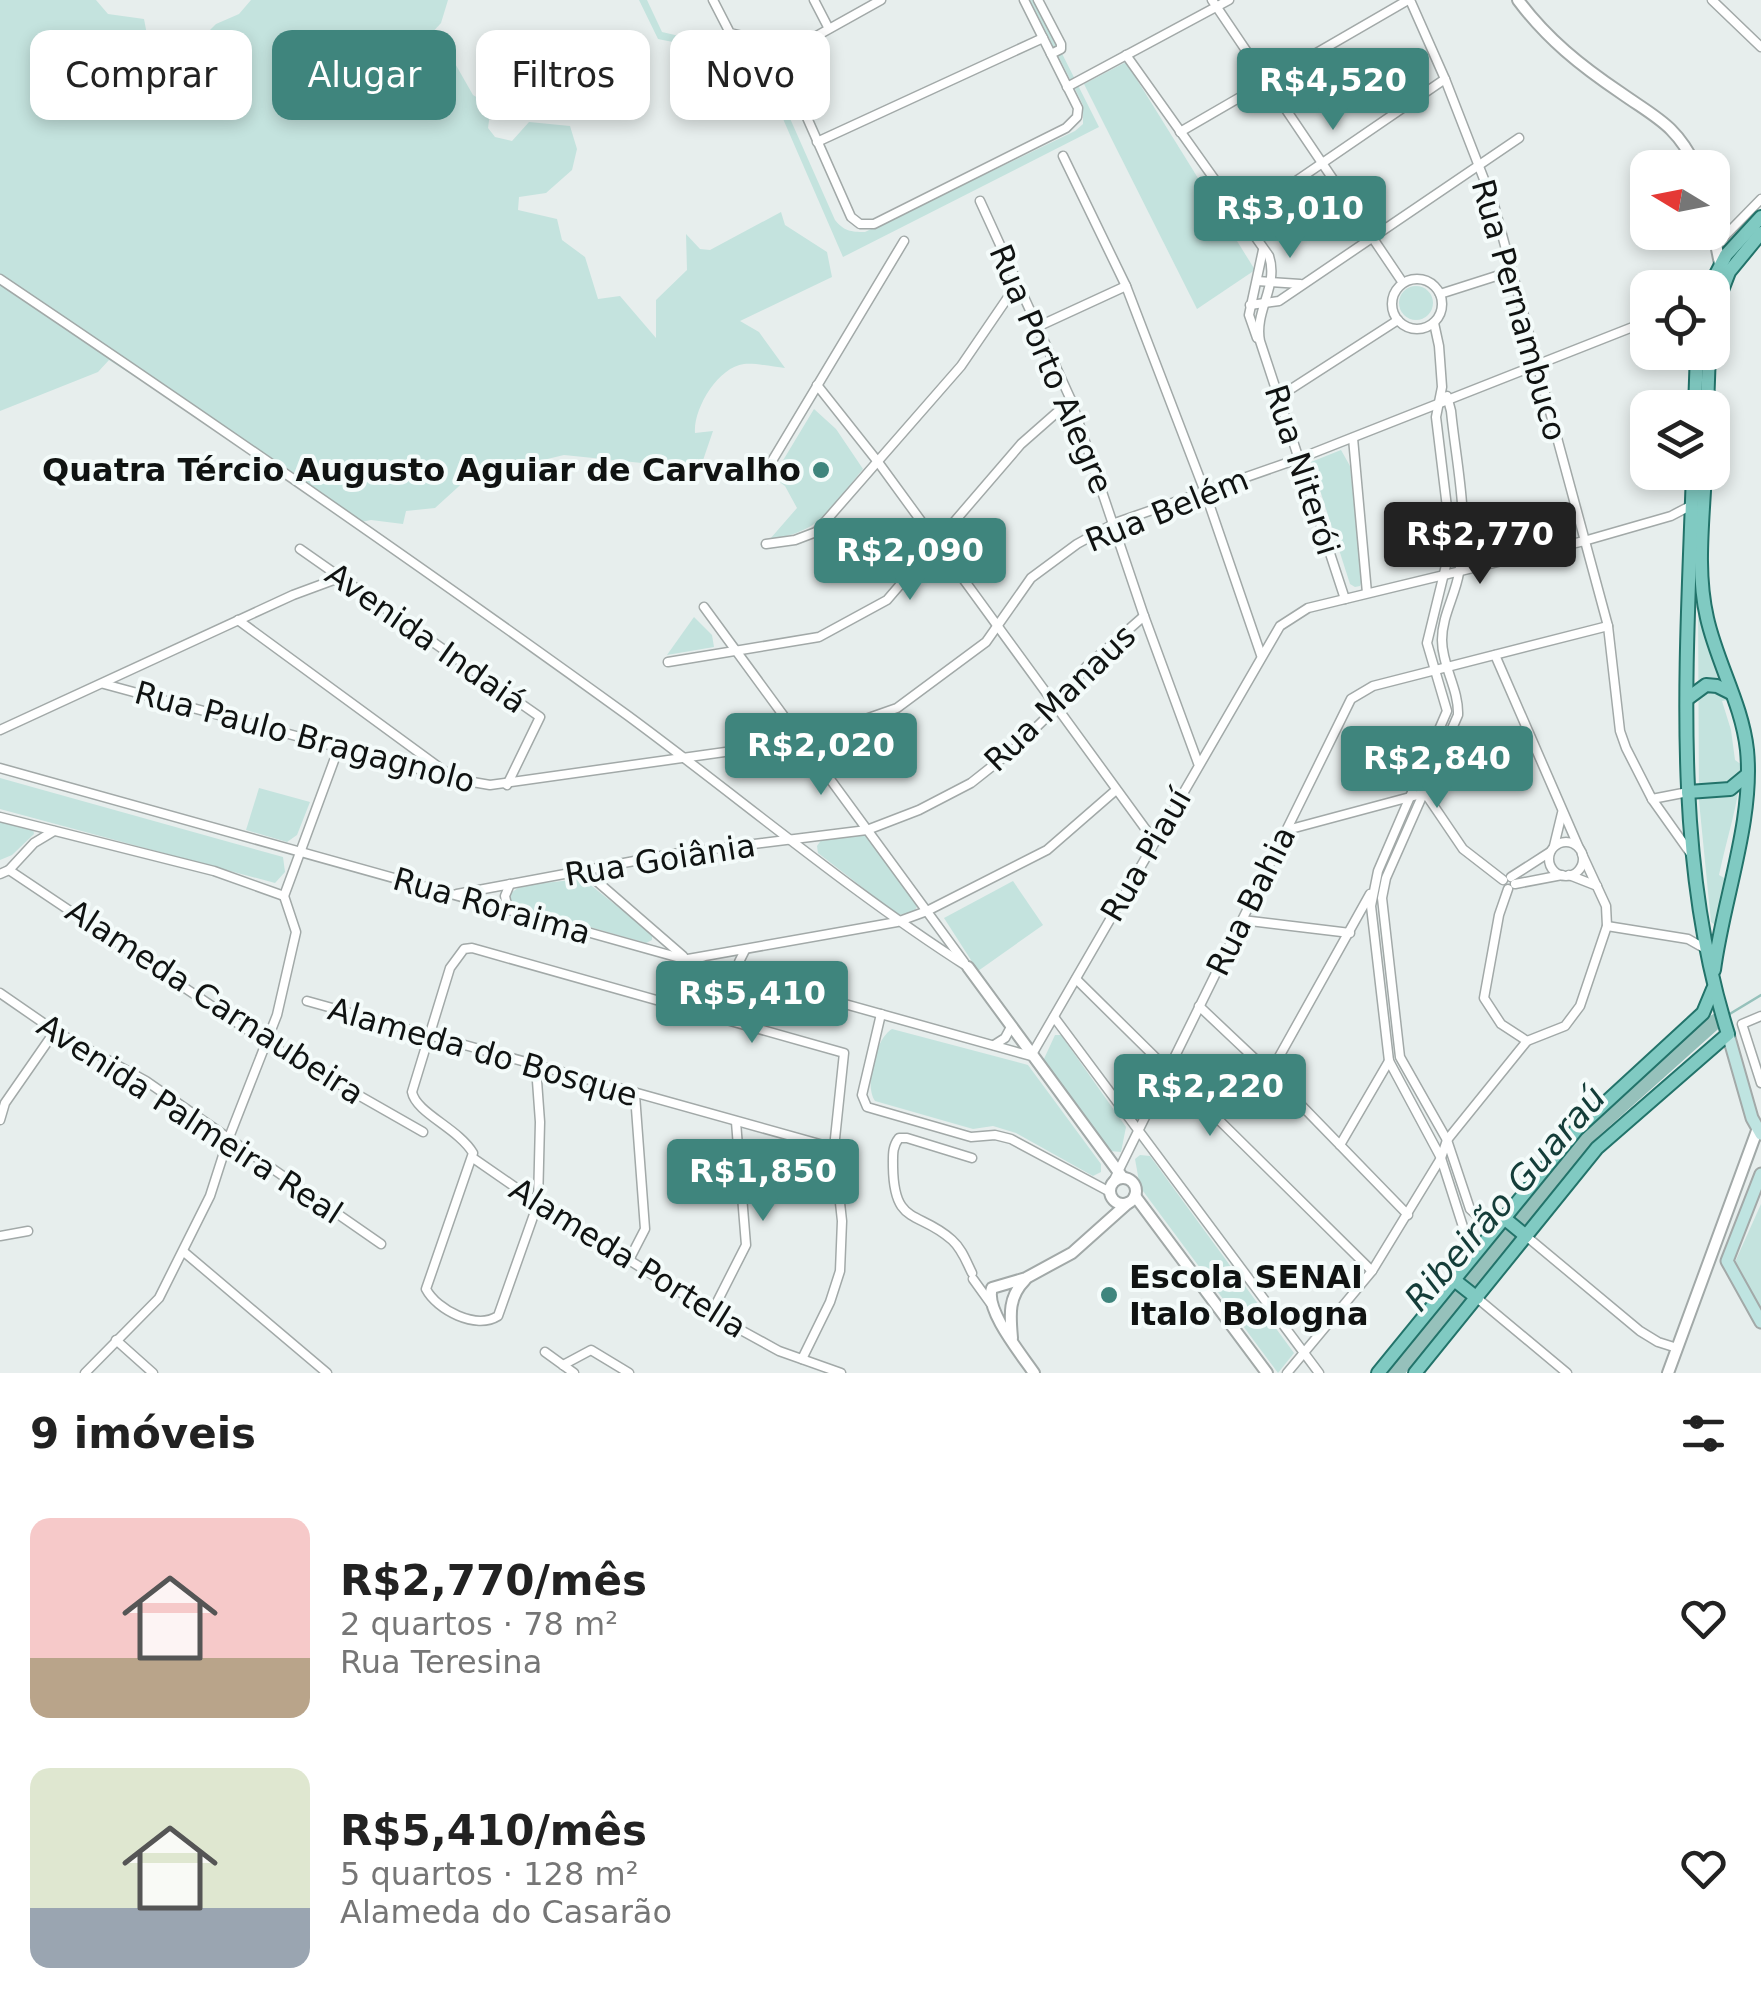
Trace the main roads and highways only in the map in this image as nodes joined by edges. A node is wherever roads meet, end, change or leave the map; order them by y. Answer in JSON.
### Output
{"nodes":[{"id":1,"x":1761,"y":217,"type":"edge"},
{"id":2,"x":1761,"y":234,"type":"edge"},
{"id":3,"x":1717,"y":270,"type":"edge"},
{"id":4,"x":1730,"y":271,"type":"edge"},
{"id":5,"x":1692,"y":490,"type":"edge"},
{"id":6,"x":1704,"y":490,"type":"edge"},
{"id":7,"x":1732,"y":693,"type":"junction"},
{"id":8,"x":1688,"y":698,"type":"junction"},
{"id":9,"x":1687,"y":763,"type":"junction"},
{"id":10,"x":1747,"y":775,"type":"junction"},
{"id":11,"x":1713,"y":789,"type":"junction"},
{"id":12,"x":1688,"y":792,"type":"junction"},
{"id":13,"x":1713,"y":985,"type":"junction"},
{"id":14,"x":1704,"y":1013,"type":"junction"},
{"id":15,"x":1723,"y":1020,"type":"junction"},
{"id":16,"x":1755,"y":1106,"type":"edge"},
{"id":17,"x":1760,"y":1131,"type":"edge"},
{"id":18,"x":1761,"y":1174,"type":"edge"},
{"id":19,"x":1511,"y":1226,"type":"junction"},
{"id":20,"x":1464,"y":1289,"type":"junction"},
{"id":21,"x":1761,"y":1322,"type":"edge"},
{"id":22,"x":1378,"y":1373,"type":"edge"},
{"id":23,"x":1416,"y":1373,"type":"edge"}],
"edges":[{"from":1,"to":3,"type":"main road"},
{"from":2,"to":4,"type":"main road"},
{"from":5,"to":8,"type":"main road"},
{"from":6,"to":7,"type":"main road"},
{"from":7,"to":8,"type":"main road"},
{"from":7,"to":10,"type":"main road"},
{"from":8,"to":9,"type":"main road"},
{"from":9,"to":11,"type":"main road"},
{"from":9,"to":12,"type":"main road"},
{"from":10,"to":11,"type":"main road"},
{"from":10,"to":13,"type":"main road"},
{"from":11,"to":12,"type":"main road"},
{"from":12,"to":13,"type":"main road"},
{"from":13,"to":14,"type":"main road"},
{"from":13,"to":15,"type":"main road"},
{"from":14,"to":15,"type":"main road"},
{"from":14,"to":19,"type":"main road"},
{"from":15,"to":16,"type":"main road"},
{"from":15,"to":19,"type":"main road"},
{"from":16,"to":17,"type":"main road"},
{"from":18,"to":21,"type":"main road"},
{"from":19,"to":20,"type":"main road"},
{"from":19,"to":20,"type":"main road"},
{"from":20,"to":22,"type":"main road"},
{"from":20,"to":23,"type":"main road"}]}
